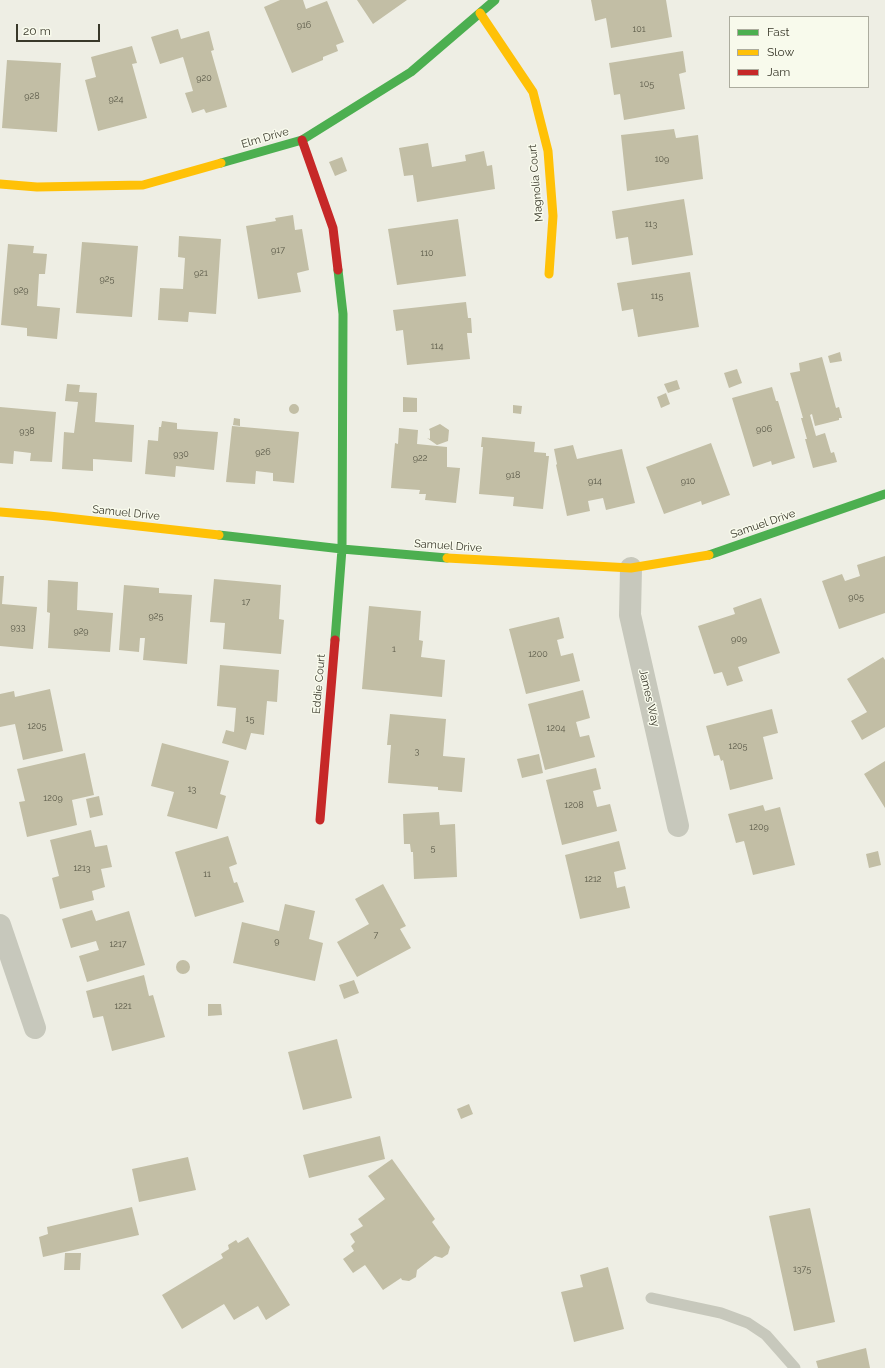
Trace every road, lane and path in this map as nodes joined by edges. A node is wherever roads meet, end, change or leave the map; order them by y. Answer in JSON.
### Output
{"nodes":[{"id":1,"x":495,"y":0,"type":"edge"},
{"id":2,"x":480,"y":13,"type":"junction"},
{"id":3,"x":302,"y":140,"type":"junction"},
{"id":4,"x":0,"y":184,"type":"edge"},
{"id":5,"x":549,"y":274,"type":"dead end"},
{"id":6,"x":885,"y":494,"type":"edge"},
{"id":7,"x":0,"y":512,"type":"edge"},
{"id":8,"x":342,"y":549,"type":"junction"},
{"id":9,"x":631,"y":568,"type":"junction"},
{"id":10,"x":320,"y":820,"type":"dead end"},
{"id":11,"x":678,"y":826,"type":"dead end"},
{"id":12,"x":0,"y":925,"type":"edge"},
{"id":13,"x":35,"y":1028,"type":"dead end"},
{"id":14,"x":650,"y":1298,"type":"dead end"},
{"id":15,"x":795,"y":1368,"type":"edge"}],
"edges":[{"from":1,"to":2,"type":"street","name":"Elm Drive"},
{"from":2,"to":3,"type":"street","name":"Elm Drive"},
{"from":2,"to":5,"type":"street","name":"Magnolia Court"},
{"from":3,"to":4,"type":"street","name":"Elm Drive"},
{"from":3,"to":8,"type":"street","name":"Eddie Court"},
{"from":6,"to":9,"type":"street","name":"Samuel Drive"},
{"from":7,"to":8,"type":"street","name":"Samuel Drive"},
{"from":8,"to":9,"type":"street","name":"Samuel Drive"},
{"from":8,"to":10,"type":"street","name":"Eddie Court"},
{"from":9,"to":11,"type":"street","name":"James Way"},
{"from":12,"to":13,"type":"street"},
{"from":14,"to":15,"type":"lane"}]}
